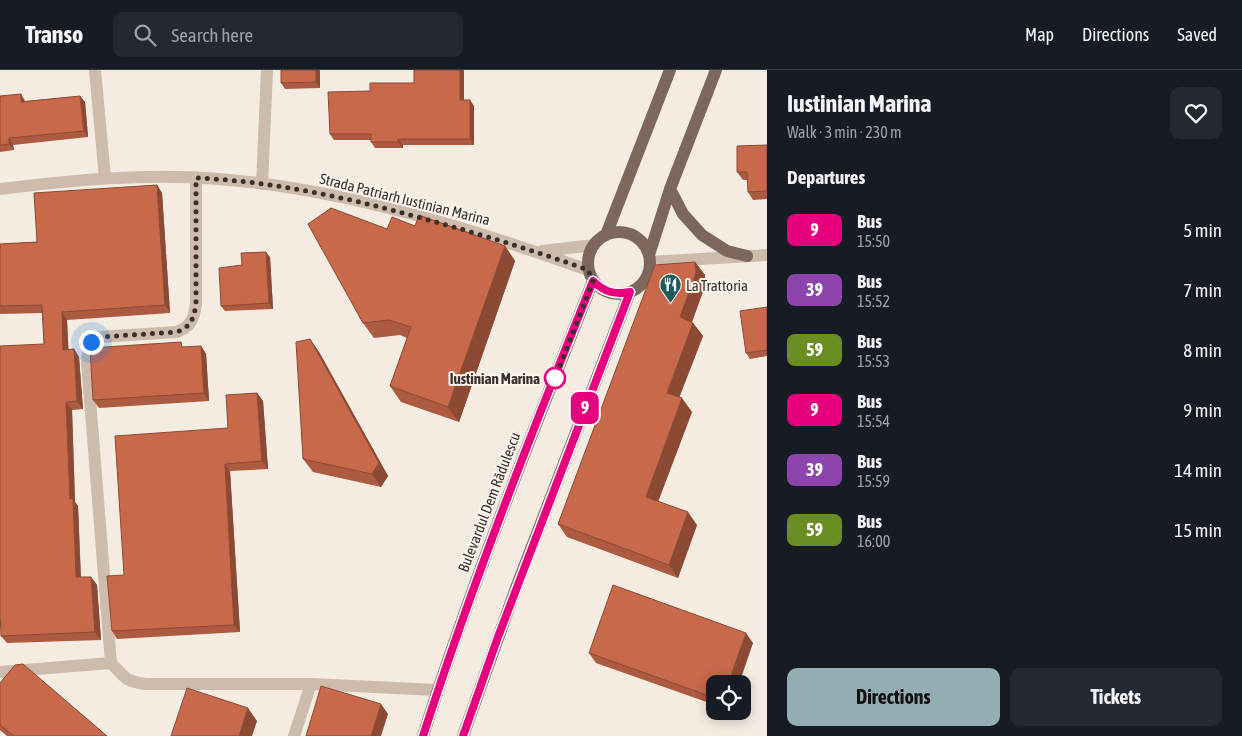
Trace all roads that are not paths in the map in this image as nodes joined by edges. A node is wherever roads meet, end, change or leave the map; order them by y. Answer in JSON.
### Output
{"nodes":[{"id":1,"x":95,"y":70,"type":"edge"},
{"id":2,"x":267,"y":70,"type":"edge"},
{"id":3,"x":670,"y":70,"type":"edge"},
{"id":4,"x":716,"y":70,"type":"edge"},
{"id":5,"x":105,"y":178,"type":"junction"},
{"id":6,"x":196,"y":178,"type":"junction"},
{"id":7,"x":262,"y":184,"type":"junction"},
{"id":8,"x":670,"y":189,"type":"junction"},
{"id":9,"x":0,"y":190,"type":"edge"},
{"id":10,"x":606,"y":235,"type":"junction"},
{"id":11,"x":594,"y":245,"type":"junction"},
{"id":12,"x":538,"y":252,"type":"junction"},
{"id":13,"x":767,"y":255,"type":"edge"},
{"id":14,"x":747,"y":256,"type":"junction"},
{"id":15,"x":649,"y":258,"type":"junction"},
{"id":16,"x":591,"y":275,"type":"junction"},
{"id":17,"x":630,"y":292,"type":"junction"},
{"id":18,"x":111,"y":663,"type":"junction"},
{"id":19,"x":0,"y":672,"type":"edge"},
{"id":20,"x":311,"y":684,"type":"junction"},
{"id":21,"x":438,"y":690,"type":"junction"},
{"id":22,"x":294,"y":736,"type":"edge"},
{"id":23,"x":423,"y":736,"type":"edge"},
{"id":24,"x":463,"y":736,"type":"edge"}],
"edges":[{"from":1,"to":5,"type":"street"},
{"from":2,"to":7,"type":"street"},
{"from":3,"to":10,"type":"main road"},
{"from":4,"to":8,"type":"main road"},
{"from":5,"to":6,"type":"street","name":"Strada Patriarh Iustinian Marina"},
{"from":5,"to":9,"type":"street","name":"Strada Patriarh Iustinian Marina"},
{"from":6,"to":7,"type":"street","name":"Strada Patriarh Iustinian Marina"},
{"from":6,"to":18,"type":"street"},
{"from":7,"to":12,"type":"street","name":"Strada Patriarh Iustinian Marina"},
{"from":8,"to":14,"type":"main road"},
{"from":8,"to":15,"type":"main road"},
{"from":10,"to":11,"type":"main road"},
{"from":10,"to":15,"type":"main road"},
{"from":11,"to":12,"type":"street"},
{"from":11,"to":16,"type":"main road","name":"Bulevardul Dem Rădulescu"},
{"from":12,"to":16,"type":"street","name":"Strada Patriarh Iustinian Marina"},
{"from":13,"to":14,"type":"street"},
{"from":14,"to":15,"type":"street"},
{"from":15,"to":17,"type":"main road"},
{"from":16,"to":17,"type":"main road"},
{"from":16,"to":21,"type":"main road","name":"Bulevardul Dem Rădulescu"},
{"from":17,"to":24,"type":"main road"},
{"from":18,"to":19,"type":"street"},
{"from":18,"to":20,"type":"street"},
{"from":20,"to":21,"type":"street"},
{"from":20,"to":22,"type":"street"},
{"from":21,"to":23,"type":"main road","name":"Bulevardul Dem Rădulescu"}]}
